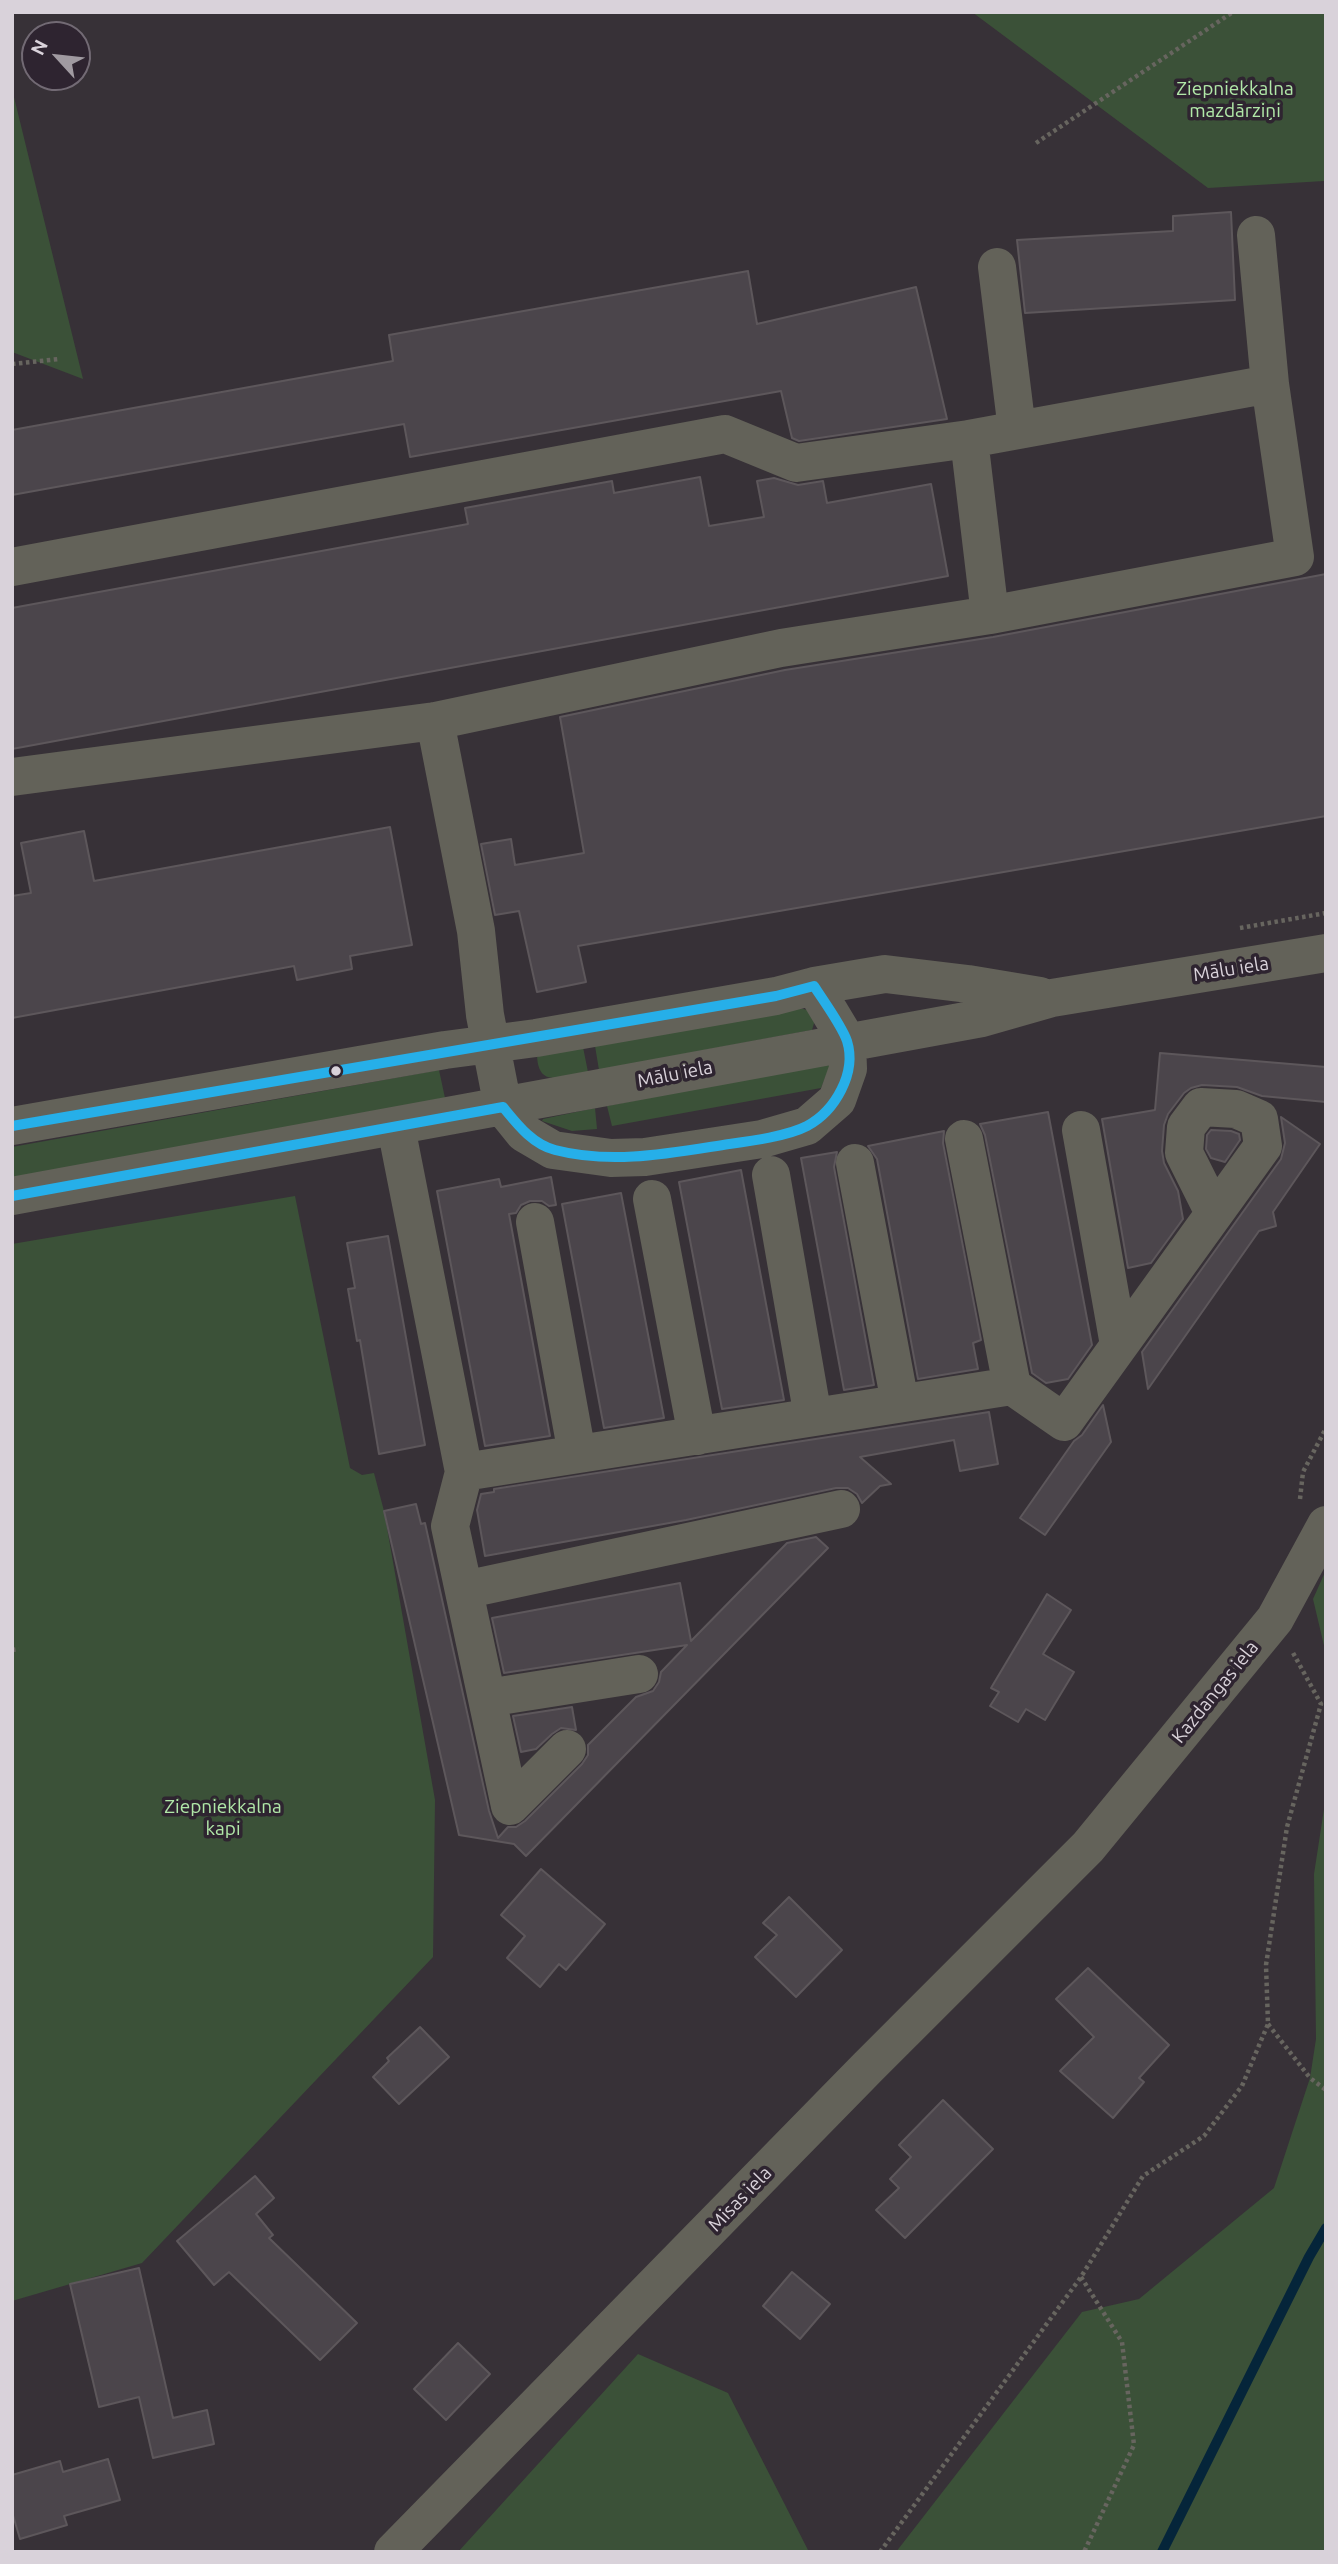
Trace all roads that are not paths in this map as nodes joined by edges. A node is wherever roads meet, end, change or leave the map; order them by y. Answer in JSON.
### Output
{"nodes":[{"id":1,"x":1255,"y":235,"type":"dead end"},
{"id":2,"x":996,"y":267,"type":"dead end"},
{"id":3,"x":1270,"y":384,"type":"junction"},
{"id":4,"x":1017,"y":430,"type":"junction"},
{"id":5,"x":969,"y":439,"type":"junction"},
{"id":6,"x":12,"y":567,"type":"edge"},
{"id":7,"x":990,"y":615,"type":"junction"},
{"id":8,"x":435,"y":721,"type":"junction"},
{"id":9,"x":12,"y":777,"type":"edge"},
{"id":10,"x":1326,"y":953,"type":"edge"},
{"id":11,"x":814,"y":986,"type":"junction"},
{"id":12,"x":1052,"y":998,"type":"junction"},
{"id":13,"x":847,"y":1041,"type":"junction"},
{"id":14,"x":490,"y":1042,"type":"junction"},
{"id":15,"x":503,"y":1107,"type":"junction"},
{"id":16,"x":12,"y":1126,"type":"edge"},
{"id":17,"x":396,"y":1127,"type":"junction"},
{"id":18,"x":1081,"y":1130,"type":"dead end"},
{"id":19,"x":964,"y":1139,"type":"dead end"},
{"id":20,"x":855,"y":1163,"type":"dead end"},
{"id":21,"x":771,"y":1175,"type":"dead end"},
{"id":22,"x":12,"y":1196,"type":"edge"},
{"id":23,"x":652,"y":1199,"type":"dead end"},
{"id":24,"x":1214,"y":1213,"type":"dead end"},
{"id":25,"x":536,"y":1222,"type":"dead end"},
{"id":26,"x":1119,"y":1345,"type":"junction"},
{"id":27,"x":1012,"y":1386,"type":"junction"},
{"id":28,"x":900,"y":1403,"type":"junction"},
{"id":29,"x":813,"y":1417,"type":"junction"},
{"id":30,"x":698,"y":1436,"type":"junction"},
{"id":31,"x":577,"y":1454,"type":"junction"},
{"id":32,"x":464,"y":1472,"type":"junction"},
{"id":33,"x":841,"y":1509,"type":"dead end"},
{"id":34,"x":1326,"y":1525,"type":"edge"},
{"id":35,"x":464,"y":1590,"type":"junction"},
{"id":36,"x":639,"y":1674,"type":"dead end"},
{"id":37,"x":487,"y":1698,"type":"junction"},
{"id":38,"x":567,"y":1748,"type":"dead end"},
{"id":39,"x":1088,"y":1847,"type":"joint"},
{"id":40,"x":393,"y":2552,"type":"edge"}],
"edges":[{"from":1,"to":3,"type":"street"},
{"from":2,"to":4,"type":"street"},
{"from":3,"to":4,"type":"street"},
{"from":3,"to":7,"type":"street"},
{"from":4,"to":5,"type":"street"},
{"from":5,"to":6,"type":"street"},
{"from":5,"to":7,"type":"street"},
{"from":7,"to":8,"type":"street"},
{"from":8,"to":9,"type":"street"},
{"from":8,"to":14,"type":"street"},
{"from":10,"to":12,"type":"street","name":"Mālu iela"},
{"from":11,"to":12,"type":"street","name":"Mālu iela"},
{"from":11,"to":13,"type":"street"},
{"from":11,"to":14,"type":"street","name":"Mālu iela"},
{"from":12,"to":13,"type":"street","name":"Mālu iela"},
{"from":13,"to":15,"type":"street","name":"Mālu iela"},
{"from":13,"to":15,"type":"street"},
{"from":14,"to":15,"type":"street"},
{"from":14,"to":16,"type":"street","name":"Mālu iela"},
{"from":15,"to":17,"type":"street","name":"Mālu iela"},
{"from":17,"to":22,"type":"street","name":"Mālu iela"},
{"from":17,"to":32,"type":"street"},
{"from":18,"to":26,"type":"street"},
{"from":19,"to":27,"type":"street"},
{"from":20,"to":28,"type":"street"},
{"from":21,"to":29,"type":"street"},
{"from":23,"to":30,"type":"street"},
{"from":24,"to":26,"type":"street"},
{"from":25,"to":31,"type":"street"},
{"from":26,"to":27,"type":"street"},
{"from":27,"to":28,"type":"street"},
{"from":28,"to":29,"type":"street"},
{"from":29,"to":30,"type":"street"},
{"from":30,"to":31,"type":"street"},
{"from":31,"to":32,"type":"street"},
{"from":32,"to":35,"type":"street"},
{"from":33,"to":35,"type":"street"},
{"from":34,"to":39,"type":"street","name":"Kazdangas iela"},
{"from":35,"to":37,"type":"street"},
{"from":36,"to":37,"type":"street"},
{"from":37,"to":38,"type":"street"},
{"from":39,"to":40,"type":"street","name":"Misas iela"}]}
